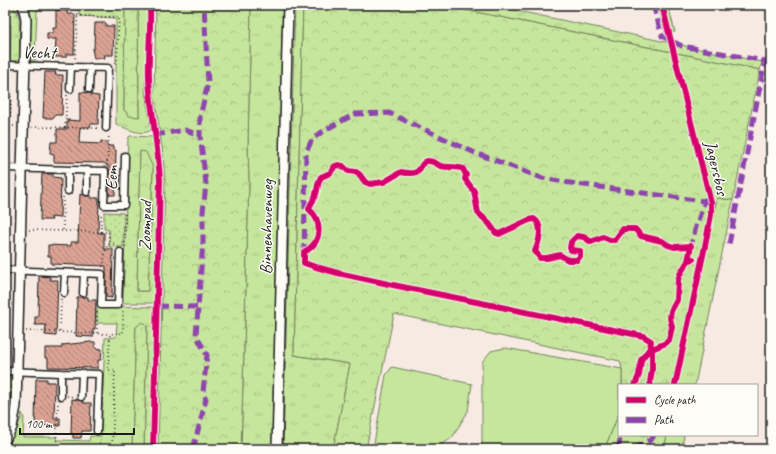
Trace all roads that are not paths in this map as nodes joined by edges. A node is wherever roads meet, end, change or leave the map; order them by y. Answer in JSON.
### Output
{"nodes":[{"id":1,"x":22,"y":5,"type":"edge"},
{"id":2,"x":288,"y":5,"type":"edge"},
{"id":3,"x":6,"y":65,"type":"edge"},
{"id":4,"x":25,"y":66,"type":"junction"},
{"id":5,"x":73,"y":67,"type":"junction"},
{"id":6,"x":90,"y":67,"type":"junction"},
{"id":7,"x":6,"y":87,"type":"edge"},
{"id":8,"x":70,"y":89,"type":"road end"},
{"id":9,"x":90,"y":89,"type":"dead end"},
{"id":10,"x":108,"y":128,"type":"road end"},
{"id":11,"x":125,"y":156,"type":"dead end"},
{"id":12,"x":7,"y":168,"type":"edge"},
{"id":13,"x":22,"y":169,"type":"junction"},
{"id":14,"x":68,"y":170,"type":"junction"},
{"id":15,"x":87,"y":170,"type":"junction"},
{"id":16,"x":68,"y":191,"type":"road end"},
{"id":17,"x":87,"y":192,"type":"dead end"},
{"id":18,"x":120,"y":252,"type":"road end"},
{"id":19,"x":6,"y":270,"type":"edge"},
{"id":20,"x":20,"y":270,"type":"junction"},
{"id":21,"x":65,"y":272,"type":"junction"},
{"id":22,"x":84,"y":273,"type":"junction"},
{"id":23,"x":64,"y":293,"type":"road end"},
{"id":24,"x":83,"y":294,"type":"dead end"},
{"id":25,"x":5,"y":371,"type":"edge"},
{"id":26,"x":17,"y":371,"type":"junction"},
{"id":27,"x":62,"y":373,"type":"junction"},
{"id":28,"x":82,"y":373,"type":"junction"},
{"id":29,"x":61,"y":396,"type":"road end"},
{"id":30,"x":81,"y":396,"type":"road end"},
{"id":31,"x":97,"y":431,"type":"road end"},
{"id":32,"x":5,"y":440,"type":"edge"},
{"id":33,"x":277,"y":449,"type":"edge"}],
"edges":[{"from":1,"to":4,"type":"street"},
{"from":2,"to":33,"type":"street","name":"Binnenhavenweg"},
{"from":3,"to":4,"type":"street","name":"Vecht"},
{"from":3,"to":7,"type":"street","name":"Vecht"},
{"from":4,"to":5,"type":"street","name":"Vecht"},
{"from":4,"to":13,"type":"street"},
{"from":5,"to":6,"type":"street","name":"Vecht"},
{"from":5,"to":8,"type":"street","name":"Vecht"},
{"from":6,"to":9,"type":"street"},
{"from":6,"to":10,"type":"street","name":"Vecht"},
{"from":11,"to":15,"type":"street","name":"Eem"},
{"from":12,"to":13,"type":"street","name":"Eem"},
{"from":13,"to":14,"type":"street","name":"Eem"},
{"from":13,"to":20,"type":"street"},
{"from":14,"to":15,"type":"street","name":"Eem"},
{"from":14,"to":16,"type":"street"},
{"from":15,"to":17,"type":"street","name":"Eem"},
{"from":18,"to":22,"type":"street"},
{"from":19,"to":20,"type":"street"},
{"from":20,"to":21,"type":"street"},
{"from":20,"to":26,"type":"street"},
{"from":21,"to":22,"type":"street"},
{"from":21,"to":23,"type":"street"},
{"from":22,"to":24,"type":"street"},
{"from":25,"to":26,"type":"street"},
{"from":26,"to":27,"type":"street"},
{"from":26,"to":32,"type":"street"},
{"from":27,"to":28,"type":"street"},
{"from":27,"to":29,"type":"street"},
{"from":28,"to":30,"type":"street"},
{"from":28,"to":31,"type":"street"}]}
